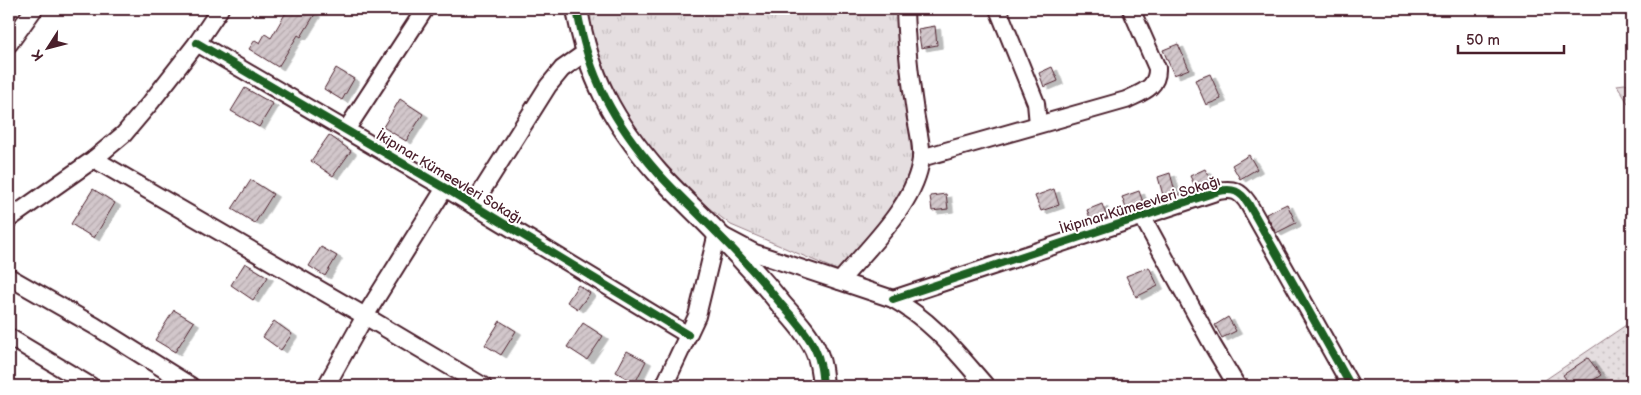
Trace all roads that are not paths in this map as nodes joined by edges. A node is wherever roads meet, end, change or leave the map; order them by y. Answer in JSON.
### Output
{"nodes":[{"id":1,"x":34,"y":9,"type":"edge"},
{"id":2,"x":220,"y":9,"type":"edge"},
{"id":3,"x":425,"y":9,"type":"edge"},
{"id":4,"x":577,"y":9,"type":"edge"},
{"id":5,"x":905,"y":9,"type":"edge"},
{"id":6,"x":998,"y":9,"type":"edge"},
{"id":7,"x":1131,"y":9,"type":"edge"},
{"id":8,"x":197,"y":43,"type":"junction"},
{"id":9,"x":9,"y":44,"type":"edge"},
{"id":10,"x":586,"y":52,"type":"junction"},
{"id":11,"x":1038,"y":124,"type":"junction"},
{"id":12,"x":346,"y":130,"type":"junction"},
{"id":13,"x":921,"y":158,"type":"junction"},
{"id":14,"x":94,"y":159,"type":"junction"},
{"id":15,"x":445,"y":188,"type":"junction"},
{"id":16,"x":473,"y":205,"type":"junction"},
{"id":17,"x":1142,"y":216,"type":"junction"},
{"id":18,"x":9,"y":219,"type":"edge"},
{"id":19,"x":717,"y":233,"type":"junction"},
{"id":20,"x":9,"y":277,"type":"edge"},
{"id":21,"x":840,"y":281,"type":"junction"},
{"id":22,"x":893,"y":298,"type":"junction"},
{"id":23,"x":365,"y":316,"type":"junction"},
{"id":24,"x":688,"y":335,"type":"junction"},
{"id":25,"x":9,"y":337,"type":"edge"},
{"id":26,"x":91,"y":386,"type":"edge"},
{"id":27,"x":191,"y":386,"type":"edge"},
{"id":28,"x":326,"y":386,"type":"edge"},
{"id":29,"x":483,"y":386,"type":"edge"},
{"id":30,"x":664,"y":386,"type":"edge"},
{"id":31,"x":823,"y":386,"type":"edge"},
{"id":32,"x":986,"y":386,"type":"edge"},
{"id":33,"x":1237,"y":386,"type":"edge"},
{"id":34,"x":1350,"y":386,"type":"edge"}],
"edges":[{"from":1,"to":9,"type":"street"},
{"from":2,"to":8,"type":"street"},
{"from":3,"to":12,"type":"street"},
{"from":4,"to":10,"type":"street"},
{"from":5,"to":13,"type":"street"},
{"from":6,"to":11,"type":"street"},
{"from":7,"to":11,"type":"street"},
{"from":8,"to":12,"type":"street","name":"İkipınar Kümeevleri Sokağı"},
{"from":8,"to":14,"type":"street"},
{"from":10,"to":16,"type":"street","name":"İkipınar Kümeevleri Sokağı"},
{"from":10,"to":19,"type":"street"},
{"from":11,"to":13,"type":"street"},
{"from":12,"to":15,"type":"street","name":"İkipınar Kümeevleri Sokağı"},
{"from":13,"to":21,"type":"street"},
{"from":14,"to":18,"type":"street"},
{"from":14,"to":23,"type":"street"},
{"from":15,"to":16,"type":"street","name":"İkipınar Kümeevleri Sokağı"},
{"from":15,"to":23,"type":"street","name":"İkipınar Kümeevleri Sokağı"},
{"from":16,"to":24,"type":"street","name":"İkipınar Kümeevleri Sokağı"},
{"from":17,"to":22,"type":"street","name":"İkipınar Kümeevleri Sokağı"},
{"from":17,"to":33,"type":"street","name":"İkipınar Kümeevleri Sokağı"},
{"from":17,"to":34,"type":"street","name":"İkipınar Kümeevleri Sokağı"},
{"from":19,"to":21,"type":"street"},
{"from":19,"to":24,"type":"street"},
{"from":19,"to":31,"type":"street"},
{"from":20,"to":27,"type":"street"},
{"from":21,"to":22,"type":"street"},
{"from":22,"to":32,"type":"street"},
{"from":23,"to":28,"type":"street","name":"İkipınar Kümeevleri Sokağı"},
{"from":23,"to":29,"type":"street"},
{"from":24,"to":30,"type":"street"},
{"from":25,"to":26,"type":"street"}]}
